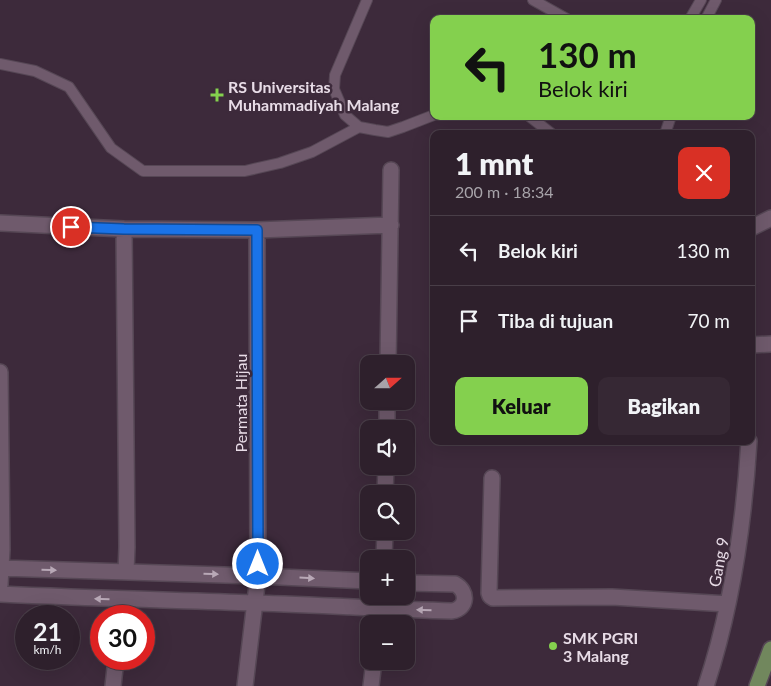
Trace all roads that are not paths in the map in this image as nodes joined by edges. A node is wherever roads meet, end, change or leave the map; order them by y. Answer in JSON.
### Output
{"nodes":[{"id":1,"x":367,"y":0,"type":"edge"},
{"id":2,"x":533,"y":0,"type":"edge"},
{"id":3,"x":701,"y":0,"type":"edge"},
{"id":4,"x":716,"y":0,"type":"edge"},
{"id":5,"x":560,"y":15,"type":"edge"},
{"id":6,"x":692,"y":15,"type":"edge"},
{"id":7,"x":708,"y":15,"type":"edge"},
{"id":8,"x":0,"y":64,"type":"edge"},
{"id":9,"x":430,"y":117,"type":"edge"},
{"id":10,"x":534,"y":120,"type":"edge"},
{"id":11,"x":359,"y":127,"type":"junction"},
{"id":12,"x":547,"y":130,"type":"edge"},
{"id":13,"x":391,"y":170,"type":"dead end"},
{"id":14,"x":771,"y":218,"type":"edge"},
{"id":15,"x":0,"y":223,"type":"edge"},
{"id":16,"x":391,"y":225,"type":"junction"},
{"id":17,"x":755,"y":226,"type":"edge"},
{"id":18,"x":124,"y":229,"type":"junction"},
{"id":19,"x":257,"y":230,"type":"junction"},
{"id":20,"x":771,"y":344,"type":"edge"},
{"id":21,"x":755,"y":345,"type":"edge"},
{"id":22,"x":388,"y":355,"type":"edge"},
{"id":23,"x":0,"y":372,"type":"edge"},
{"id":24,"x":750,"y":445,"type":"edge"},
{"id":25,"x":492,"y":478,"type":"dead end"},
{"id":26,"x":1,"y":568,"type":"edge"},
{"id":27,"x":126,"y":572,"type":"junction"},
{"id":28,"x":258,"y":576,"type":"junction"},
{"id":29,"x":360,"y":581,"type":"edge"},
{"id":30,"x":415,"y":583,"type":"edge"},
{"id":31,"x":0,"y":585,"type":"edge"},
{"id":32,"x":0,"y":594,"type":"edge"},
{"id":33,"x":123,"y":600,"type":"junction"},
{"id":34,"x":255,"y":603,"type":"junction"},
{"id":35,"x":728,"y":604,"type":"junction"},
{"id":36,"x":122,"y":605,"type":"edge"},
{"id":37,"x":380,"y":610,"type":"edge"},
{"id":38,"x":771,"y":649,"type":"edge"},
{"id":39,"x":115,"y":670,"type":"edge"},
{"id":40,"x":373,"y":670,"type":"edge"},
{"id":41,"x":113,"y":686,"type":"edge"},
{"id":42,"x":245,"y":686,"type":"edge"},
{"id":43,"x":371,"y":686,"type":"edge"},
{"id":44,"x":706,"y":686,"type":"edge"},
{"id":45,"x":757,"y":686,"type":"edge"}],
"edges":[{"from":1,"to":11,"type":"lane"},
{"from":2,"to":5,"type":"lane"},
{"from":3,"to":6,"type":"lane"},
{"from":4,"to":7,"type":"lane"},
{"from":8,"to":11,"type":"lane"},
{"from":9,"to":11,"type":"lane"},
{"from":10,"to":12,"type":"lane"},
{"from":13,"to":16,"type":"street"},
{"from":14,"to":17,"type":"street"},
{"from":15,"to":18,"type":"street"},
{"from":16,"to":19,"type":"street"},
{"from":16,"to":22,"type":"street"},
{"from":18,"to":19,"type":"street"},
{"from":18,"to":27,"type":"street"},
{"from":19,"to":28,"type":"street","name":"Permata Hijau"},
{"from":20,"to":21,"type":"street"},
{"from":23,"to":26,"type":"street"},
{"from":24,"to":35,"type":"street","name":"Gang 9"},
{"from":25,"to":35,"type":"street"},
{"from":26,"to":27,"type":"street","one_way":true},
{"from":26,"to":31,"type":"street"},
{"from":27,"to":28,"type":"street","one_way":true},
{"from":28,"to":29,"type":"street","one_way":true},
{"from":28,"to":34,"type":"street","name":"Permata Hijau"},
{"from":30,"to":37,"type":"street","one_way":true},
{"from":33,"to":32,"type":"street","one_way":true},
{"from":33,"to":34,"type":"street"},
{"from":33,"to":36,"type":"street"},
{"from":34,"to":37,"type":"street"},
{"from":34,"to":42,"type":"street","name":"Permata Hijau"},
{"from":35,"to":44,"type":"street","name":"Gang 9"},
{"from":38,"to":45,"type":"main road"},
{"from":39,"to":41,"type":"street"},
{"from":40,"to":43,"type":"street"}]}
